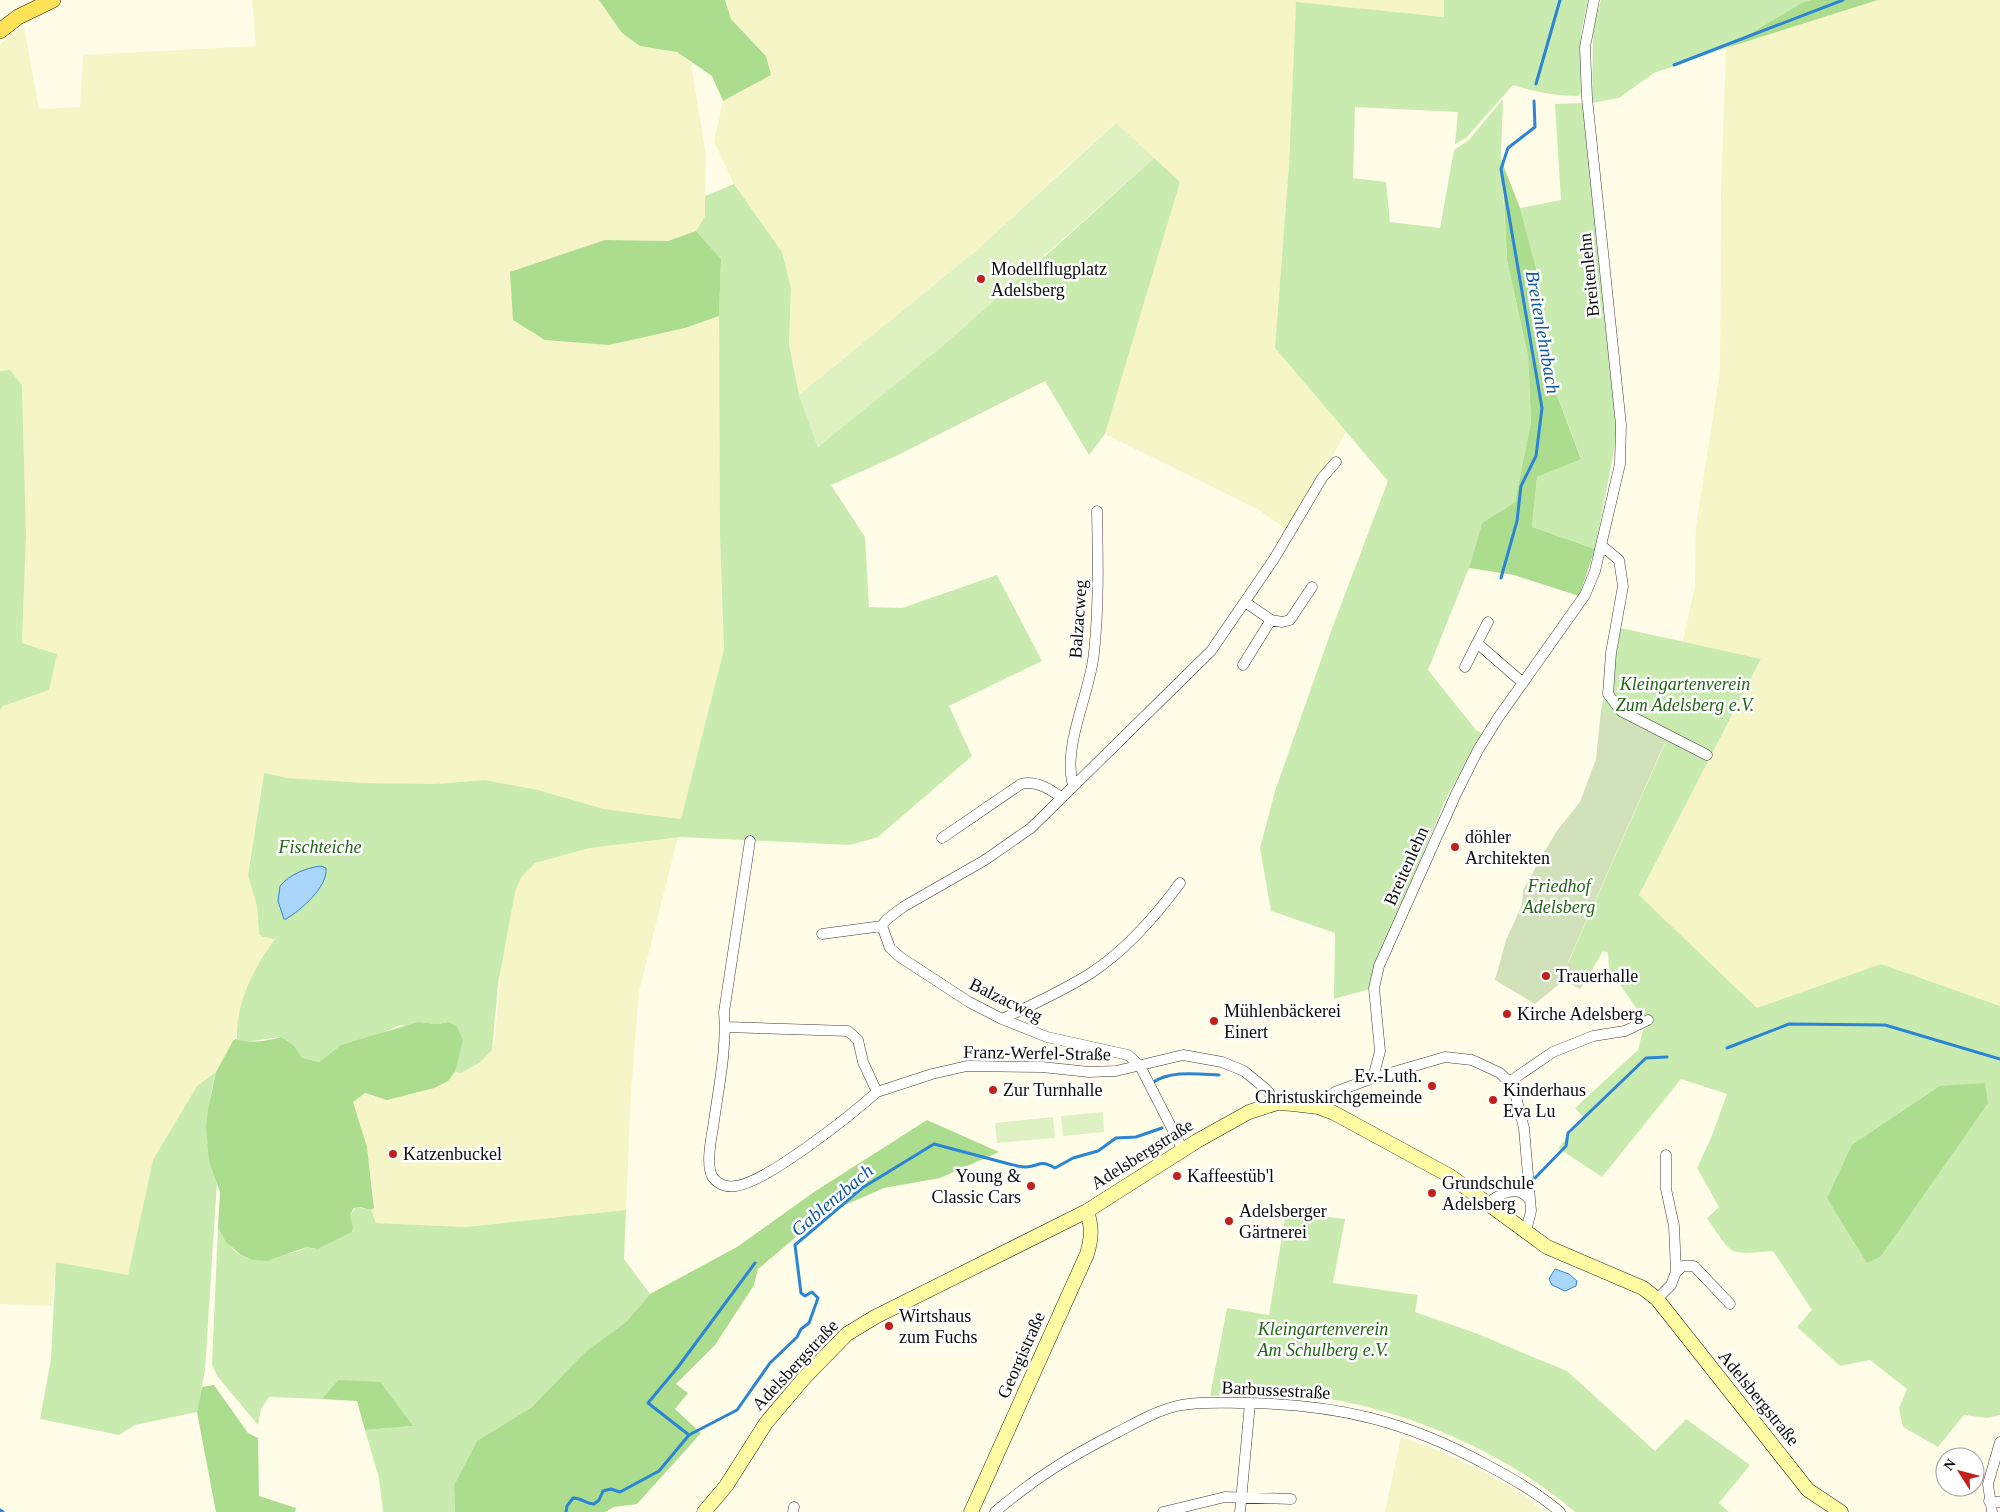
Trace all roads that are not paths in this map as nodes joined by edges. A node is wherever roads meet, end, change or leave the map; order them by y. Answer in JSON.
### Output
{"nodes":[{"id":1,"x":53,"y":0,"type":"edge"},
{"id":2,"x":1594,"y":0,"type":"edge"},
{"id":3,"x":0,"y":31,"type":"edge"},
{"id":4,"x":1336,"y":462,"type":"dead end"},
{"id":5,"x":1097,"y":511,"type":"dead end"},
{"id":6,"x":1601,"y":545,"type":"junction"},
{"id":7,"x":1312,"y":587,"type":"dead end"},
{"id":8,"x":1245,"y":602,"type":"junction"},
{"id":9,"x":1271,"y":620,"type":"junction"},
{"id":10,"x":1488,"y":622,"type":"dead end"},
{"id":11,"x":1477,"y":642,"type":"junction"},
{"id":12,"x":1244,"y":665,"type":"dead end"},
{"id":13,"x":1465,"y":667,"type":"dead end"},
{"id":14,"x":1524,"y":683,"type":"junction"},
{"id":15,"x":1707,"y":755,"type":"dead end"},
{"id":16,"x":1074,"y":785,"type":"junction"},
{"id":17,"x":1062,"y":798,"type":"junction"},
{"id":18,"x":942,"y":838,"type":"dead end"},
{"id":19,"x":750,"y":841,"type":"dead end"},
{"id":20,"x":1180,"y":882,"type":"dead end"},
{"id":21,"x":882,"y":926,"type":"junction"},
{"id":22,"x":822,"y":934,"type":"dead end"},
{"id":23,"x":1002,"y":1019,"type":"junction"},
{"id":24,"x":1648,"y":1020,"type":"dead end"},
{"id":25,"x":726,"y":1027,"type":"junction"},
{"id":26,"x":1140,"y":1066,"type":"junction"},
{"id":27,"x":1373,"y":1078,"type":"junction"},
{"id":28,"x":1509,"y":1082,"type":"junction"},
{"id":29,"x":877,"y":1092,"type":"junction"},
{"id":30,"x":1277,"y":1104,"type":"junction"},
{"id":31,"x":1318,"y":1107,"type":"junction"},
{"id":32,"x":1183,"y":1150,"type":"junction"},
{"id":33,"x":1666,"y":1155,"type":"dead end"},
{"id":34,"x":1528,"y":1198,"type":"junction"},
{"id":35,"x":1487,"y":1203,"type":"junction"},
{"id":36,"x":1087,"y":1210,"type":"junction"},
{"id":37,"x":1526,"y":1231,"type":"junction"},
{"id":38,"x":1676,"y":1272,"type":"junction"},
{"id":39,"x":1657,"y":1299,"type":"junction"},
{"id":40,"x":1730,"y":1304,"type":"dead end"},
{"id":41,"x":1250,"y":1403,"type":"junction"},
{"id":42,"x":2000,"y":1442,"type":"edge"},
{"id":43,"x":1242,"y":1496,"type":"junction"},
{"id":44,"x":1290,"y":1499,"type":"dead end"},
{"id":45,"x":1995,"y":1501,"type":"edge"},
{"id":46,"x":704,"y":1512,"type":"edge"},
{"id":47,"x":971,"y":1512,"type":"edge"},
{"id":48,"x":996,"y":1512,"type":"edge"},
{"id":49,"x":1164,"y":1512,"type":"edge"},
{"id":50,"x":1240,"y":1512,"type":"edge"},
{"id":51,"x":1560,"y":1512,"type":"edge"},
{"id":52,"x":1841,"y":1512,"type":"edge"},
{"id":53,"x":1992,"y":1512,"type":"edge"}],
"edges":[{"from":1,"to":3,"type":"main road"},
{"from":2,"to":6,"type":"street","name":"Breitenlehn"},
{"from":4,"to":8,"type":"street"},
{"from":5,"to":16,"type":"street","name":"Balzacweg"},
{"from":6,"to":14,"type":"street","name":"Breitenlehn"},
{"from":6,"to":15,"type":"street"},
{"from":7,"to":9,"type":"street"},
{"from":8,"to":9,"type":"street"},
{"from":8,"to":16,"type":"street"},
{"from":9,"to":12,"type":"street"},
{"from":10,"to":11,"type":"street"},
{"from":11,"to":13,"type":"street"},
{"from":11,"to":14,"type":"street"},
{"from":14,"to":27,"type":"street","name":"Breitenlehn"},
{"from":16,"to":17,"type":"street"},
{"from":17,"to":18,"type":"street"},
{"from":17,"to":21,"type":"street"},
{"from":19,"to":25,"type":"street","name":"Franz-Werfel-Straße"},
{"from":20,"to":23,"type":"street"},
{"from":21,"to":22,"type":"street"},
{"from":21,"to":23,"type":"street","name":"Balzacweg"},
{"from":23,"to":26,"type":"street","name":"Balzacweg"},
{"from":24,"to":28,"type":"street"},
{"from":25,"to":29,"type":"street"},
{"from":25,"to":29,"type":"street","name":"Franz-Werfel-Straße"},
{"from":26,"to":29,"type":"street","name":"Franz-Werfel-Straße"},
{"from":26,"to":30,"type":"street"},
{"from":26,"to":32,"type":"street","name":"Balzacweg"},
{"from":27,"to":28,"type":"street"},
{"from":27,"to":31,"type":"street"},
{"from":28,"to":34,"type":"street"},
{"from":30,"to":31,"type":"street","name":"Adelsbergstraße"},
{"from":30,"to":32,"type":"street","name":"Adelsbergstraße"},
{"from":31,"to":35,"type":"street","name":"Adelsbergstraße"},
{"from":32,"to":36,"type":"street","name":"Adelsbergstraße"},
{"from":33,"to":38,"type":"street"},
{"from":34,"to":35,"type":"street"},
{"from":34,"to":37,"type":"street"},
{"from":35,"to":37,"type":"street","name":"Adelsbergstraße"},
{"from":36,"to":46,"type":"street","name":"Adelsbergstraße"},
{"from":36,"to":47,"type":"street","name":"Georgistraße"},
{"from":37,"to":39,"type":"street","name":"Adelsbergstraße"},
{"from":38,"to":39,"type":"street"},
{"from":38,"to":40,"type":"street"},
{"from":39,"to":52,"type":"street","name":"Adelsbergstraße"},
{"from":41,"to":43,"type":"street"},
{"from":41,"to":48,"type":"street","name":"Barbussestraße"},
{"from":41,"to":51,"type":"street","name":"Barbussestraße"},
{"from":42,"to":45,"type":"street"},
{"from":43,"to":44,"type":"street"},
{"from":43,"to":49,"type":"street"},
{"from":43,"to":50,"type":"street"},
{"from":45,"to":53,"type":"street"}]}
